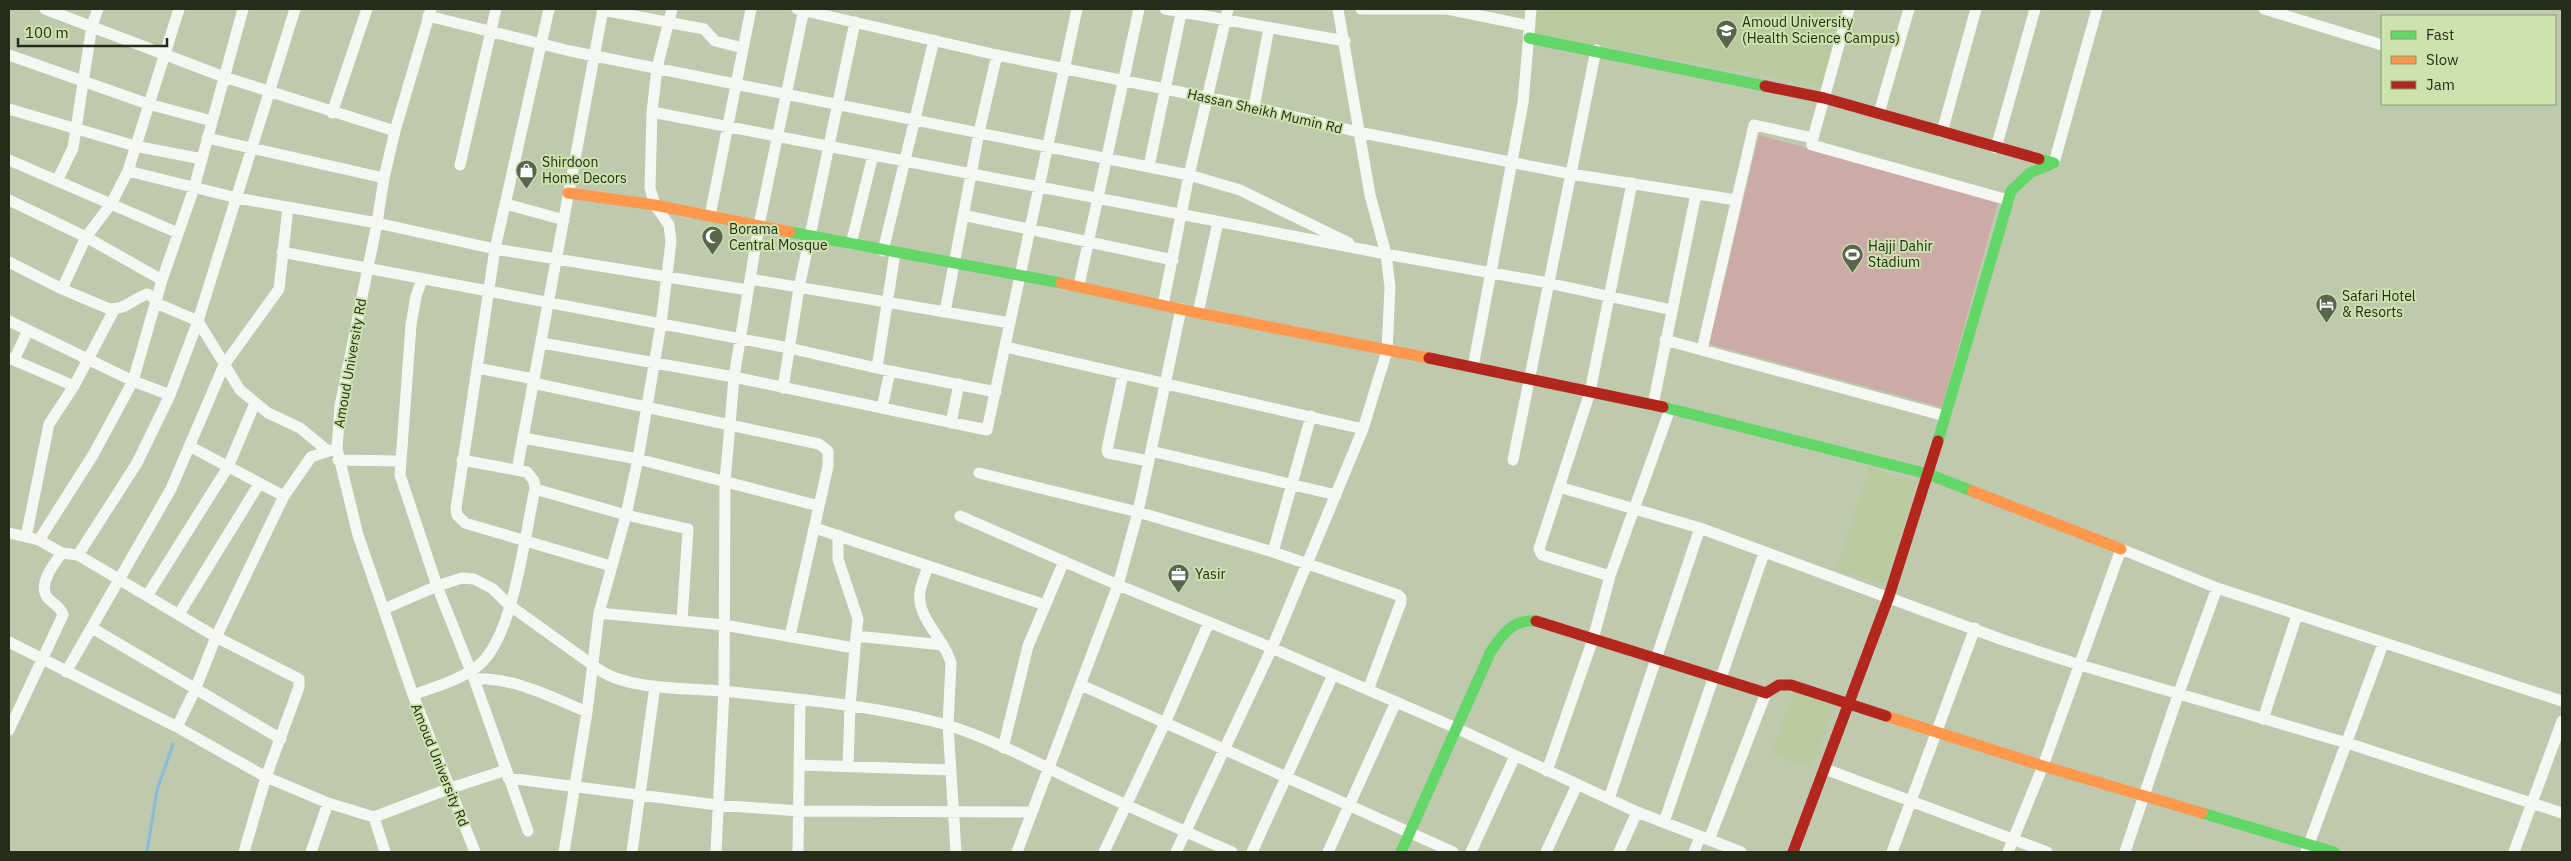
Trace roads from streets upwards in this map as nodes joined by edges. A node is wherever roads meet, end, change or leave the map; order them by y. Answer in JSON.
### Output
{"nodes":[{"id":1,"x":45,"y":9,"type":"edge"},
{"id":2,"x":98,"y":9,"type":"edge"},
{"id":3,"x":179,"y":9,"type":"edge"},
{"id":4,"x":243,"y":9,"type":"edge"},
{"id":5,"x":295,"y":9,"type":"edge"},
{"id":6,"x":367,"y":9,"type":"edge"},
{"id":7,"x":496,"y":9,"type":"edge"},
{"id":8,"x":549,"y":9,"type":"edge"},
{"id":9,"x":672,"y":9,"type":"edge"},
{"id":10,"x":751,"y":9,"type":"edge"},
{"id":11,"x":802,"y":9,"type":"edge"},
{"id":12,"x":1077,"y":9,"type":"edge"},
{"id":13,"x":1138,"y":9,"type":"edge"},
{"id":14,"x":1165,"y":9,"type":"edge"},
{"id":15,"x":1338,"y":9,"type":"edge"},
{"id":16,"x":1361,"y":9,"type":"edge"},
{"id":17,"x":1532,"y":9,"type":"edge"},
{"id":18,"x":1849,"y":9,"type":"edge"},
{"id":19,"x":1909,"y":9,"type":"edge"},
{"id":20,"x":1976,"y":9,"type":"edge"},
{"id":21,"x":2035,"y":9,"type":"edge"},
{"id":22,"x":2098,"y":9,"type":"edge"},
{"id":23,"x":2264,"y":9,"type":"edge"},
{"id":24,"x":602,"y":10,"type":"edge"},
{"id":25,"x":1182,"y":10,"type":"edge"},
{"id":26,"x":429,"y":13,"type":"edge"},
{"id":27,"x":1227,"y":14,"type":"edge"},
{"id":28,"x":855,"y":22,"type":"junction"},
{"id":29,"x":668,"y":23,"type":"junction"},
{"id":30,"x":92,"y":25,"type":"junction"},
{"id":31,"x":1530,"y":26,"type":"junction"},
{"id":32,"x":1270,"y":28,"type":"junction"},
{"id":33,"x":491,"y":32,"type":"junction"},
{"id":34,"x":1529,"y":38,"type":"junction"},
{"id":35,"x":934,"y":40,"type":"junction"},
{"id":36,"x":1345,"y":41,"type":"junction"},
{"id":37,"x":540,"y":44,"type":"junction"},
{"id":38,"x":2381,"y":45,"type":"edge"},
{"id":39,"x":743,"y":48,"type":"junction"},
{"id":40,"x":1596,"y":50,"type":"junction"},
{"id":41,"x":163,"y":53,"type":"junction"},
{"id":42,"x":9,"y":55,"type":"edge"},
{"id":43,"x":594,"y":55,"type":"junction"},
{"id":44,"x":997,"y":55,"type":"junction"},
{"id":45,"x":657,"y":68,"type":"junction"},
{"id":46,"x":1064,"y":68,"type":"junction"},
{"id":47,"x":224,"y":77,"type":"junction"},
{"id":48,"x":1124,"y":80,"type":"junction"},
{"id":49,"x":83,"y":82,"type":"junction"},
{"id":50,"x":736,"y":83,"type":"junction"},
{"id":51,"x":1166,"y":89,"type":"junction"},
{"id":52,"x":268,"y":92,"type":"junction"},
{"id":53,"x":784,"y":94,"type":"junction"},
{"id":54,"x":1208,"y":98,"type":"junction"},
{"id":55,"x":1824,"y":98,"type":"junction"},
{"id":56,"x":148,"y":104,"type":"junction"},
{"id":57,"x":838,"y":106,"type":"junction"},
{"id":58,"x":1254,"y":108,"type":"junction"},
{"id":59,"x":9,"y":109,"type":"edge"},
{"id":60,"x":652,"y":112,"type":"junction"},
{"id":61,"x":332,"y":113,"type":"junction"},
{"id":62,"x":1878,"y":114,"type":"junction"},
{"id":63,"x":916,"y":119,"type":"junction"},
{"id":64,"x":212,"y":121,"type":"junction"},
{"id":65,"x":727,"y":127,"type":"junction"},
{"id":66,"x":76,"y":130,"type":"junction"},
{"id":67,"x":395,"y":131,"type":"junction"},
{"id":68,"x":979,"y":132,"type":"junction"},
{"id":69,"x":1358,"y":132,"type":"junction"},
{"id":70,"x":1942,"y":132,"type":"junction"},
{"id":71,"x":778,"y":136,"type":"junction"},
{"id":72,"x":207,"y":138,"type":"junction"},
{"id":73,"x":1813,"y":138,"type":"junction"},
{"id":74,"x":135,"y":146,"type":"junction"},
{"id":75,"x":830,"y":146,"type":"junction"},
{"id":76,"x":1048,"y":146,"type":"junction"},
{"id":77,"x":1996,"y":148,"type":"junction"},
{"id":78,"x":251,"y":149,"type":"junction"},
{"id":79,"x":873,"y":155,"type":"junction"},
{"id":80,"x":1107,"y":158,"type":"junction"},
{"id":81,"x":202,"y":159,"type":"junction"},
{"id":82,"x":9,"y":160,"type":"edge"},
{"id":83,"x":906,"y":161,"type":"junction"},
{"id":84,"x":1513,"y":163,"type":"junction"},
{"id":85,"x":2054,"y":163,"type":"junction"},
{"id":86,"x":460,"y":165,"type":"dead end"},
{"id":87,"x":1149,"y":166,"type":"junction"},
{"id":88,"x":128,"y":171,"type":"junction"},
{"id":89,"x":971,"y":174,"type":"junction"},
{"id":90,"x":1570,"y":174,"type":"junction"},
{"id":91,"x":1189,"y":175,"type":"junction"},
{"id":92,"x":384,"y":178,"type":"junction"},
{"id":93,"x":57,"y":181,"type":"junction"},
{"id":94,"x":1632,"y":184,"type":"junction"},
{"id":95,"x":1039,"y":187,"type":"junction"},
{"id":96,"x":194,"y":188,"type":"junction"},
{"id":97,"x":568,"y":192,"type":"junction"},
{"id":98,"x":1696,"y":194,"type":"junction"},
{"id":99,"x":237,"y":198,"type":"junction"},
{"id":100,"x":1098,"y":199,"type":"junction"},
{"id":101,"x":9,"y":200,"type":"edge"},
{"id":102,"x":1736,"y":200,"type":"junction"},
{"id":103,"x":2008,"y":200,"type":"junction"},
{"id":104,"x":111,"y":204,"type":"junction"},
{"id":105,"x":506,"y":204,"type":"junction"},
{"id":106,"x":655,"y":206,"type":"junction"},
{"id":107,"x":288,"y":208,"type":"junction"},
{"id":108,"x":964,"y":215,"type":"junction"},
{"id":109,"x":1182,"y":215,"type":"junction"},
{"id":110,"x":710,"y":216,"type":"junction"},
{"id":111,"x":564,"y":220,"type":"junction"},
{"id":112,"x":1218,"y":222,"type":"junction"},
{"id":113,"x":378,"y":223,"type":"junction"},
{"id":114,"x":759,"y":225,"type":"junction"},
{"id":115,"x":1030,"y":230,"type":"junction"},
{"id":116,"x":178,"y":233,"type":"junction"},
{"id":117,"x":810,"y":236,"type":"junction"},
{"id":118,"x":86,"y":237,"type":"junction"},
{"id":119,"x":1088,"y":242,"type":"junction"},
{"id":120,"x":851,"y":244,"type":"junction"},
{"id":121,"x":496,"y":249,"type":"junction"},
{"id":122,"x":1362,"y":250,"type":"junction"},
{"id":123,"x":883,"y":251,"type":"junction"},
{"id":124,"x":282,"y":252,"type":"junction"},
{"id":125,"x":896,"y":253,"type":"junction"},
{"id":126,"x":1386,"y":254,"type":"junction"},
{"id":127,"x":557,"y":258,"type":"junction"},
{"id":128,"x":1173,"y":260,"type":"junction"},
{"id":129,"x":9,"y":262,"type":"edge"},
{"id":130,"x":955,"y":262,"type":"junction"},
{"id":131,"x":368,"y":269,"type":"junction"},
{"id":132,"x":1020,"y":274,"type":"junction"},
{"id":133,"x":1491,"y":274,"type":"junction"},
{"id":134,"x":666,"y":277,"type":"junction"},
{"id":135,"x":162,"y":280,"type":"junction"},
{"id":136,"x":422,"y":280,"type":"junction"},
{"id":137,"x":1548,"y":283,"type":"junction"},
{"id":138,"x":749,"y":285,"type":"junction"},
{"id":139,"x":1079,"y":285,"type":"junction"},
{"id":140,"x":799,"y":288,"type":"junction"},
{"id":141,"x":62,"y":290,"type":"junction"},
{"id":142,"x":489,"y":292,"type":"junction"},
{"id":143,"x":1610,"y":296,"type":"junction"},
{"id":144,"x":888,"y":302,"type":"junction"},
{"id":145,"x":156,"y":303,"type":"junction"},
{"id":146,"x":548,"y":304,"type":"junction"},
{"id":147,"x":1162,"y":305,"type":"junction"},
{"id":148,"x":1181,"y":309,"type":"junction"},
{"id":149,"x":114,"y":310,"type":"junction"},
{"id":150,"x":1672,"y":310,"type":"junction"},
{"id":151,"x":945,"y":312,"type":"junction"},
{"id":152,"x":1198,"y":313,"type":"junction"},
{"id":153,"x":9,"y":321,"type":"edge"},
{"id":154,"x":198,"y":322,"type":"junction"},
{"id":155,"x":1010,"y":323,"type":"junction"},
{"id":156,"x":661,"y":324,"type":"junction"},
{"id":157,"x":28,"y":330,"type":"junction"},
{"id":158,"x":740,"y":339,"type":"junction"},
{"id":159,"x":1665,"y":340,"type":"junction"},
{"id":160,"x":542,"y":343,"type":"junction"},
{"id":161,"x":1006,"y":347,"type":"junction"},
{"id":162,"x":789,"y":348,"type":"junction"},
{"id":163,"x":1702,"y":350,"type":"junction"},
{"id":164,"x":1387,"y":351,"type":"junction"},
{"id":165,"x":87,"y":358,"type":"junction"},
{"id":166,"x":12,"y":359,"type":"edge"},
{"id":167,"x":654,"y":362,"type":"junction"},
{"id":168,"x":224,"y":365,"type":"junction"},
{"id":169,"x":1474,"y":367,"type":"junction"},
{"id":170,"x":477,"y":368,"type":"junction"},
{"id":171,"x":878,"y":368,"type":"junction"},
{"id":172,"x":890,"y":371,"type":"junction"},
{"id":173,"x":1124,"y":374,"type":"junction"},
{"id":174,"x":734,"y":377,"type":"junction"},
{"id":175,"x":1531,"y":379,"type":"junction"},
{"id":176,"x":133,"y":381,"type":"junction"},
{"id":177,"x":534,"y":381,"type":"junction"},
{"id":178,"x":959,"y":384,"type":"junction"},
{"id":179,"x":1166,"y":384,"type":"junction"},
{"id":180,"x":74,"y":386,"type":"junction"},
{"id":181,"x":783,"y":388,"type":"junction"},
{"id":182,"x":996,"y":392,"type":"junction"},
{"id":183,"x":1590,"y":392,"type":"junction"},
{"id":184,"x":170,"y":395,"type":"junction"},
{"id":185,"x":255,"y":403,"type":"junction"},
{"id":186,"x":1652,"y":405,"type":"junction"},
{"id":187,"x":882,"y":408,"type":"junction"},
{"id":188,"x":1670,"y":408,"type":"junction"},
{"id":189,"x":648,"y":409,"type":"junction"},
{"id":190,"x":1311,"y":416,"type":"junction"},
{"id":191,"x":1945,"y":416,"type":"junction"},
{"id":192,"x":951,"y":423,"type":"junction"},
{"id":193,"x":730,"y":425,"type":"junction"},
{"id":194,"x":1363,"y":429,"type":"junction"},
{"id":195,"x":523,"y":438,"type":"junction"},
{"id":196,"x":190,"y":446,"type":"junction"},
{"id":197,"x":334,"y":454,"type":"junction"},
{"id":198,"x":1150,"y":456,"type":"junction"},
{"id":199,"x":638,"y":459,"type":"junction"},
{"id":200,"x":462,"y":460,"type":"junction"},
{"id":201,"x":1514,"y":460,"type":"dead end"},
{"id":202,"x":400,"y":461,"type":"junction"},
{"id":203,"x":228,"y":467,"type":"junction"},
{"id":204,"x":518,"y":470,"type":"junction"},
{"id":205,"x":979,"y":473,"type":"dead end"},
{"id":206,"x":1928,"y":474,"type":"junction"},
{"id":207,"x":725,"y":481,"type":"junction"},
{"id":208,"x":259,"y":484,"type":"junction"},
{"id":209,"x":1292,"y":484,"type":"junction"},
{"id":210,"x":1559,"y":487,"type":"junction"},
{"id":211,"x":535,"y":489,"type":"junction"},
{"id":212,"x":1336,"y":495,"type":"junction"},
{"id":213,"x":284,"y":496,"type":"junction"},
{"id":214,"x":819,"y":506,"type":"junction"},
{"id":215,"x":1634,"y":509,"type":"junction"},
{"id":216,"x":1138,"y":512,"type":"junction"},
{"id":217,"x":626,"y":515,"type":"junction"},
{"id":218,"x":960,"y":516,"type":"dead end"},
{"id":219,"x":815,"y":528,"type":"junction"},
{"id":220,"x":1700,"y":528,"type":"junction"},
{"id":221,"x":9,"y":533,"type":"edge"},
{"id":222,"x":838,"y":535,"type":"junction"},
{"id":223,"x":26,"y":537,"type":"junction"},
{"id":224,"x":524,"y":539,"type":"junction"},
{"id":225,"x":39,"y":540,"type":"junction"},
{"id":226,"x":2121,"y":548,"type":"junction"},
{"id":227,"x":1274,"y":552,"type":"junction"},
{"id":228,"x":62,"y":553,"type":"junction"},
{"id":229,"x":1764,"y":553,"type":"junction"},
{"id":230,"x":78,"y":555,"type":"junction"},
{"id":231,"x":1064,"y":561,"type":"junction"},
{"id":232,"x":1306,"y":563,"type":"junction"},
{"id":233,"x":611,"y":566,"type":"junction"},
{"id":234,"x":928,"y":566,"type":"junction"},
{"id":235,"x":1610,"y":576,"type":"junction"},
{"id":236,"x":120,"y":580,"type":"junction"},
{"id":237,"x":1118,"y":585,"type":"junction"},
{"id":238,"x":437,"y":586,"type":"junction"},
{"id":239,"x":2217,"y":588,"type":"junction"},
{"id":240,"x":147,"y":596,"type":"junction"},
{"id":241,"x":1889,"y":596,"type":"junction"},
{"id":242,"x":509,"y":605,"type":"junction"},
{"id":243,"x":1045,"y":605,"type":"junction"},
{"id":244,"x":384,"y":609,"type":"junction"},
{"id":245,"x":599,"y":613,"type":"junction"},
{"id":246,"x":179,"y":614,"type":"junction"},
{"id":247,"x":2297,"y":615,"type":"junction"},
{"id":248,"x":682,"y":621,"type":"junction"},
{"id":249,"x":1209,"y":622,"type":"junction"},
{"id":250,"x":724,"y":625,"type":"junction"},
{"id":251,"x":92,"y":628,"type":"junction"},
{"id":252,"x":1975,"y":628,"type":"junction"},
{"id":253,"x":216,"y":636,"type":"junction"},
{"id":254,"x":790,"y":636,"type":"junction"},
{"id":255,"x":856,"y":636,"type":"junction"},
{"id":256,"x":1593,"y":639,"type":"junction"},
{"id":257,"x":9,"y":643,"type":"edge"},
{"id":258,"x":2384,"y":644,"type":"junction"},
{"id":259,"x":943,"y":645,"type":"junction"},
{"id":260,"x":854,"y":648,"type":"junction"},
{"id":261,"x":1272,"y":648,"type":"junction"},
{"id":262,"x":1657,"y":658,"type":"junction"},
{"id":263,"x":43,"y":660,"type":"junction"},
{"id":264,"x":592,"y":664,"type":"junction"},
{"id":265,"x":2080,"y":665,"type":"junction"},
{"id":266,"x":66,"y":672,"type":"junction"},
{"id":267,"x":472,"y":675,"type":"junction"},
{"id":268,"x":1333,"y":676,"type":"junction"},
{"id":269,"x":1718,"y":677,"type":"junction"},
{"id":270,"x":1082,"y":685,"type":"junction"},
{"id":271,"x":655,"y":686,"type":"junction"},
{"id":272,"x":195,"y":690,"type":"junction"},
{"id":273,"x":1368,"y":690,"type":"junction"},
{"id":274,"x":724,"y":691,"type":"junction"},
{"id":275,"x":1766,"y":693,"type":"junction"},
{"id":276,"x":2178,"y":694,"type":"junction"},
{"id":277,"x":413,"y":695,"type":"junction"},
{"id":278,"x":800,"y":701,"type":"junction"},
{"id":279,"x":2562,"y":701,"type":"edge"},
{"id":280,"x":1396,"y":702,"type":"junction"},
{"id":281,"x":1848,"y":704,"type":"junction"},
{"id":282,"x":850,"y":707,"type":"junction"},
{"id":283,"x":587,"y":712,"type":"junction"},
{"id":284,"x":2263,"y":719,"type":"junction"},
{"id":285,"x":2562,"y":721,"type":"edge"},
{"id":286,"x":1165,"y":723,"type":"junction"},
{"id":287,"x":948,"y":725,"type":"junction"},
{"id":288,"x":177,"y":727,"type":"junction"},
{"id":289,"x":1456,"y":728,"type":"junction"},
{"id":290,"x":9,"y":730,"type":"edge"},
{"id":291,"x":1938,"y":731,"type":"junction"},
{"id":292,"x":281,"y":739,"type":"junction"},
{"id":293,"x":2346,"y":743,"type":"junction"},
{"id":294,"x":1003,"y":748,"type":"junction"},
{"id":295,"x":1225,"y":750,"type":"junction"},
{"id":296,"x":1515,"y":756,"type":"junction"},
{"id":297,"x":800,"y":765,"type":"junction"},
{"id":298,"x":2043,"y":766,"type":"junction"},
{"id":299,"x":848,"y":767,"type":"junction"},
{"id":300,"x":1048,"y":769,"type":"junction"},
{"id":301,"x":1825,"y":769,"type":"junction"},
{"id":302,"x":950,"y":770,"type":"junction"},
{"id":303,"x":1547,"y":771,"type":"junction"},
{"id":304,"x":507,"y":774,"type":"junction"},
{"id":305,"x":266,"y":777,"type":"junction"},
{"id":306,"x":1286,"y":777,"type":"junction"},
{"id":307,"x":576,"y":785,"type":"junction"},
{"id":308,"x":1577,"y":785,"type":"junction"},
{"id":309,"x":448,"y":788,"type":"junction"},
{"id":310,"x":639,"y":796,"type":"junction"},
{"id":311,"x":2144,"y":796,"type":"junction"},
{"id":312,"x":1609,"y":799,"type":"junction"},
{"id":313,"x":1912,"y":800,"type":"junction"},
{"id":314,"x":328,"y":802,"type":"junction"},
{"id":315,"x":2532,"y":804,"type":"junction"},
{"id":316,"x":717,"y":805,"type":"junction"},
{"id":317,"x":1349,"y":806,"type":"junction"},
{"id":318,"x":1127,"y":807,"type":"junction"},
{"id":319,"x":799,"y":810,"type":"junction"},
{"id":320,"x":952,"y":810,"type":"junction"},
{"id":321,"x":1031,"y":812,"type":"junction"},
{"id":322,"x":1637,"y":812,"type":"junction"},
{"id":323,"x":2562,"y":814,"type":"edge"},
{"id":324,"x":374,"y":817,"type":"junction"},
{"id":325,"x":1664,"y":822,"type":"junction"},
{"id":326,"x":528,"y":831,"type":"dead end"},
{"id":327,"x":1186,"y":832,"type":"junction"},
{"id":328,"x":1410,"y":833,"type":"junction"},
{"id":329,"x":1705,"y":838,"type":"junction"},
{"id":330,"x":2013,"y":839,"type":"junction"},
{"id":331,"x":2308,"y":848,"type":"edge"},
{"id":332,"x":244,"y":852,"type":"edge"},
{"id":333,"x":311,"y":852,"type":"edge"},
{"id":334,"x":385,"y":852,"type":"edge"},
{"id":335,"x":475,"y":852,"type":"edge"},
{"id":336,"x":564,"y":852,"type":"edge"},
{"id":337,"x":632,"y":852,"type":"edge"},
{"id":338,"x":716,"y":852,"type":"edge"},
{"id":339,"x":798,"y":852,"type":"edge"},
{"id":340,"x":956,"y":852,"type":"edge"},
{"id":341,"x":1017,"y":852,"type":"edge"},
{"id":342,"x":1104,"y":852,"type":"edge"},
{"id":343,"x":1176,"y":852,"type":"edge"},
{"id":344,"x":1232,"y":852,"type":"edge"},
{"id":345,"x":1252,"y":852,"type":"edge"},
{"id":346,"x":1328,"y":852,"type":"edge"},
{"id":347,"x":1402,"y":852,"type":"edge"},
{"id":348,"x":1453,"y":852,"type":"edge"},
{"id":349,"x":1471,"y":852,"type":"edge"},
{"id":350,"x":1546,"y":852,"type":"edge"},
{"id":351,"x":1619,"y":852,"type":"edge"},
{"id":352,"x":1694,"y":852,"type":"edge"},
{"id":353,"x":1741,"y":852,"type":"edge"},
{"id":354,"x":1793,"y":852,"type":"edge"},
{"id":355,"x":1892,"y":852,"type":"edge"},
{"id":356,"x":2008,"y":852,"type":"edge"},
{"id":357,"x":2047,"y":852,"type":"edge"},
{"id":358,"x":2125,"y":852,"type":"edge"},
{"id":359,"x":2334,"y":852,"type":"edge"},
{"id":360,"x":2514,"y":852,"type":"edge"}],
"edges":[{"from":1,"to":30,"type":"street"},
{"from":2,"to":30,"type":"street"},
{"from":3,"to":41,"type":"street"},
{"from":4,"to":47,"type":"street"},
{"from":5,"to":52,"type":"street"},
{"from":6,"to":61,"type":"street"},
{"from":7,"to":33,"type":"street"},
{"from":8,"to":37,"type":"street"},
{"from":9,"to":29,"type":"street"},
{"from":10,"to":39,"type":"street"},
{"from":11,"to":28,"type":"street","name":"Hassan Sheikh Mumin Rd"},
{"from":11,"to":53,"type":"street"},
{"from":12,"to":46,"type":"street"},
{"from":13,"to":48,"type":"street"},
{"from":14,"to":25,"type":"street"},
{"from":15,"to":36,"type":"street"},
{"from":16,"to":31,"type":"street"},
{"from":17,"to":31,"type":"street"},
{"from":18,"to":55,"type":"street"},
{"from":19,"to":62,"type":"street"},
{"from":20,"to":70,"type":"street"},
{"from":21,"to":77,"type":"street"},
{"from":22,"to":85,"type":"street"},
{"from":23,"to":38,"type":"street"},
{"from":24,"to":29,"type":"street"},
{"from":24,"to":43,"type":"street"},
{"from":25,"to":27,"type":"street"},
{"from":25,"to":51,"type":"street"},
{"from":26,"to":33,"type":"street"},
{"from":26,"to":67,"type":"street","name":"Amoud University Rd"},
{"from":27,"to":32,"type":"street"},
{"from":27,"to":54,"type":"street"},
{"from":28,"to":35,"type":"street","name":"Hassan Sheikh Mumin Rd"},
{"from":28,"to":57,"type":"street"},
{"from":29,"to":39,"type":"street"},
{"from":29,"to":45,"type":"street"},
{"from":30,"to":41,"type":"street"},
{"from":30,"to":49,"type":"street"},
{"from":31,"to":34,"type":"street"},
{"from":32,"to":36,"type":"street"},
{"from":32,"to":58,"type":"street"},
{"from":33,"to":37,"type":"street"},
{"from":33,"to":86,"type":"street"},
{"from":34,"to":40,"type":"street"},
{"from":34,"to":84,"type":"street"},
{"from":35,"to":44,"type":"street","name":"Hassan Sheikh Mumin Rd"},
{"from":35,"to":63,"type":"street"},
{"from":36,"to":69,"type":"street"},
{"from":37,"to":43,"type":"street"},
{"from":37,"to":105,"type":"street"},
{"from":39,"to":50,"type":"street"},
{"from":40,"to":55,"type":"street"},
{"from":40,"to":90,"type":"street"},
{"from":41,"to":47,"type":"street"},
{"from":41,"to":56,"type":"street"},
{"from":42,"to":49,"type":"street"},
{"from":43,"to":45,"type":"street"},
{"from":43,"to":97,"type":"street"},
{"from":44,"to":46,"type":"street","name":"Hassan Sheikh Mumin Rd"},
{"from":44,"to":68,"type":"street"},
{"from":45,"to":50,"type":"street"},
{"from":45,"to":60,"type":"street"},
{"from":46,"to":48,"type":"street","name":"Hassan Sheikh Mumin Rd"},
{"from":46,"to":76,"type":"street"},
{"from":47,"to":52,"type":"street"},
{"from":47,"to":64,"type":"street"},
{"from":48,"to":51,"type":"street","name":"Hassan Sheikh Mumin Rd"},
{"from":48,"to":80,"type":"street"},
{"from":49,"to":56,"type":"street"},
{"from":49,"to":66,"type":"street"},
{"from":50,"to":53,"type":"street"},
{"from":50,"to":65,"type":"street"},
{"from":51,"to":54,"type":"street","name":"Hassan Sheikh Mumin Rd"},
{"from":51,"to":87,"type":"street"},
{"from":52,"to":61,"type":"street"},
{"from":52,"to":78,"type":"street"},
{"from":53,"to":57,"type":"street"},
{"from":53,"to":71,"type":"street"},
{"from":54,"to":58,"type":"street","name":"Hassan Sheikh Mumin Rd"},
{"from":54,"to":91,"type":"street"},
{"from":55,"to":62,"type":"street"},
{"from":55,"to":73,"type":"street"},
{"from":56,"to":64,"type":"street"},
{"from":56,"to":74,"type":"street"},
{"from":57,"to":63,"type":"street"},
{"from":57,"to":75,"type":"street"},
{"from":58,"to":69,"type":"street","name":"Hassan Sheikh Mumin Rd"},
{"from":59,"to":66,"type":"street"},
{"from":60,"to":65,"type":"street"},
{"from":60,"to":106,"type":"street"},
{"from":61,"to":67,"type":"street"},
{"from":62,"to":70,"type":"street"},
{"from":63,"to":68,"type":"street"},
{"from":63,"to":83,"type":"street"},
{"from":64,"to":72,"type":"street"},
{"from":65,"to":71,"type":"street"},
{"from":65,"to":110,"type":"street"},
{"from":66,"to":74,"type":"street"},
{"from":66,"to":93,"type":"street"},
{"from":67,"to":92,"type":"street","name":"Amoud University Rd"},
{"from":68,"to":76,"type":"street"},
{"from":68,"to":89,"type":"street"},
{"from":69,"to":84,"type":"street","name":"Hassan Sheikh Mumin Rd"},
{"from":69,"to":126,"type":"street"},
{"from":70,"to":77,"type":"street"},
{"from":71,"to":75,"type":"street"},
{"from":71,"to":114,"type":"street"},
{"from":72,"to":78,"type":"street"},
{"from":72,"to":81,"type":"street"},
{"from":73,"to":102,"type":"street"},
{"from":73,"to":103,"type":"street"},
{"from":74,"to":81,"type":"street"},
{"from":74,"to":88,"type":"street"},
{"from":75,"to":79,"type":"street"},
{"from":75,"to":117,"type":"street"},
{"from":76,"to":80,"type":"street"},
{"from":76,"to":95,"type":"street"},
{"from":77,"to":85,"type":"street"},
{"from":78,"to":92,"type":"street"},
{"from":78,"to":99,"type":"street"},
{"from":79,"to":83,"type":"street"},
{"from":79,"to":120,"type":"street"},
{"from":80,"to":87,"type":"street"},
{"from":80,"to":100,"type":"street"},
{"from":81,"to":96,"type":"street"},
{"from":82,"to":93,"type":"street"},
{"from":83,"to":89,"type":"street"},
{"from":83,"to":123,"type":"street"},
{"from":84,"to":90,"type":"street","name":"Hassan Sheikh Mumin Rd"},
{"from":84,"to":133,"type":"street"},
{"from":85,"to":103,"type":"street"},
{"from":87,"to":91,"type":"street"},
{"from":88,"to":96,"type":"street"},
{"from":88,"to":104,"type":"street"},
{"from":89,"to":95,"type":"street"},
{"from":89,"to":108,"type":"street"},
{"from":90,"to":94,"type":"street","name":"Hassan Sheikh Mumin Rd"},
{"from":90,"to":137,"type":"street"},
{"from":91,"to":109,"type":"street"},
{"from":91,"to":122,"type":"street"},
{"from":92,"to":113,"type":"street","name":"Amoud University Rd"},
{"from":93,"to":104,"type":"street"},
{"from":94,"to":98,"type":"street","name":"Hassan Sheikh Mumin Rd"},
{"from":94,"to":143,"type":"street"},
{"from":95,"to":100,"type":"street"},
{"from":95,"to":115,"type":"street"},
{"from":96,"to":99,"type":"street"},
{"from":96,"to":116,"type":"street"},
{"from":97,"to":106,"type":"street"},
{"from":97,"to":111,"type":"street"},
{"from":98,"to":102,"type":"street","name":"Hassan Sheikh Mumin Rd"},
{"from":98,"to":150,"type":"street"},
{"from":99,"to":107,"type":"street"},
{"from":99,"to":154,"type":"street"},
{"from":100,"to":109,"type":"street"},
{"from":100,"to":119,"type":"street"},
{"from":101,"to":118,"type":"street"},
{"from":102,"to":163,"type":"street"},
{"from":103,"to":191,"type":"street"},
{"from":104,"to":116,"type":"street"},
{"from":104,"to":118,"type":"street"},
{"from":105,"to":111,"type":"street"},
{"from":105,"to":121,"type":"street"},
{"from":106,"to":110,"type":"street"},
{"from":106,"to":134,"type":"street"},
{"from":107,"to":113,"type":"street"},
{"from":107,"to":124,"type":"street"},
{"from":108,"to":115,"type":"street"},
{"from":108,"to":130,"type":"street"},
{"from":109,"to":112,"type":"street"},
{"from":109,"to":128,"type":"street"},
{"from":110,"to":114,"type":"street"},
{"from":111,"to":127,"type":"street"},
{"from":112,"to":122,"type":"street"},
{"from":112,"to":152,"type":"street"},
{"from":113,"to":121,"type":"street"},
{"from":113,"to":131,"type":"street","name":"Amoud University Rd"},
{"from":114,"to":117,"type":"street"},
{"from":114,"to":138,"type":"street"},
{"from":115,"to":119,"type":"street"},
{"from":115,"to":132,"type":"street"},
{"from":116,"to":135,"type":"street"},
{"from":117,"to":120,"type":"street"},
{"from":117,"to":140,"type":"street"},
{"from":118,"to":135,"type":"street"},
{"from":118,"to":141,"type":"street"},
{"from":119,"to":128,"type":"street"},
{"from":119,"to":139,"type":"street"},
{"from":120,"to":123,"type":"street"},
{"from":121,"to":127,"type":"street"},
{"from":121,"to":142,"type":"street"},
{"from":122,"to":126,"type":"street"},
{"from":123,"to":125,"type":"street"},
{"from":124,"to":131,"type":"street"},
{"from":124,"to":168,"type":"street"},
{"from":125,"to":130,"type":"street"},
{"from":125,"to":144,"type":"street"},
{"from":126,"to":133,"type":"street"},
{"from":126,"to":164,"type":"street"},
{"from":127,"to":134,"type":"street"},
{"from":127,"to":146,"type":"street"},
{"from":128,"to":147,"type":"street"},
{"from":129,"to":141,"type":"street"},
{"from":130,"to":132,"type":"street"},
{"from":130,"to":151,"type":"street"},
{"from":131,"to":136,"type":"street"},
{"from":131,"to":197,"type":"street","name":"Amoud University Rd"},
{"from":132,"to":139,"type":"street"},
{"from":132,"to":155,"type":"street"},
{"from":133,"to":137,"type":"street"},
{"from":133,"to":169,"type":"street"},
{"from":134,"to":138,"type":"street"},
{"from":134,"to":156,"type":"street"},
{"from":135,"to":145,"type":"street"},
{"from":136,"to":142,"type":"street"},
{"from":136,"to":202,"type":"street"},
{"from":137,"to":143,"type":"street"},
{"from":137,"to":175,"type":"street"},
{"from":138,"to":140,"type":"street"},
{"from":138,"to":158,"type":"street"},
{"from":139,"to":147,"type":"street"},
{"from":140,"to":144,"type":"street"},
{"from":140,"to":162,"type":"street"},
{"from":141,"to":149,"type":"street"},
{"from":142,"to":146,"type":"street"},
{"from":142,"to":170,"type":"street"},
{"from":143,"to":150,"type":"street"},
{"from":143,"to":183,"type":"street"},
{"from":144,"to":151,"type":"street"},
{"from":144,"to":171,"type":"street"},
{"from":145,"to":149,"type":"street"},
{"from":145,"to":154,"type":"street"},
{"from":145,"to":176,"type":"street"},
{"from":146,"to":156,"type":"street"},
{"from":146,"to":160,"type":"street"},
{"from":147,"to":148,"type":"street"},
{"from":148,"to":152,"type":"street"},
{"from":148,"to":179,"type":"street"},
{"from":149,"to":165,"type":"street"},
{"from":150,"to":159,"type":"street"},
{"from":151,"to":155,"type":"street"},
{"from":152,"to":164,"type":"street"},
{"from":153,"to":157,"type":"street"},
{"from":154,"to":168,"type":"street"},
{"from":154,"to":184,"type":"street"},
{"from":155,"to":161,"type":"street"},
{"from":156,"to":158,"type":"street"},
{"from":156,"to":167,"type":"street"},
{"from":157,"to":165,"type":"street"},
{"from":157,"to":166,"type":"street"},
{"from":158,"to":162,"type":"street"},
{"from":158,"to":174,"type":"street"},
{"from":159,"to":163,"type":"street"},
{"from":159,"to":186,"type":"street"},
{"from":160,"to":167,"type":"street"},
{"from":160,"to":177,"type":"street"},
{"from":161,"to":173,"type":"street"},
{"from":161,"to":182,"type":"street"},
{"from":162,"to":171,"type":"street"},
{"from":162,"to":181,"type":"street"},
{"from":163,"to":191,"type":"street"},
{"from":164,"to":169,"type":"street"},
{"from":164,"to":194,"type":"street"},
{"from":165,"to":176,"type":"street"},
{"from":165,"to":180,"type":"street"},
{"from":166,"to":180,"type":"street"},
{"from":167,"to":174,"type":"street"},
{"from":167,"to":189,"type":"street"},
{"from":168,"to":185,"type":"street"},
{"from":168,"to":196,"type":"street"},
{"from":169,"to":175,"type":"street"},
{"from":170,"to":177,"type":"street"},
{"from":170,"to":200,"type":"street"},
{"from":171,"to":172,"type":"street"},
{"from":172,"to":178,"type":"street"},
{"from":172,"to":187,"type":"street"},
{"from":173,"to":179,"type":"street"},
{"from":173,"to":198,"type":"street"},
{"from":174,"to":181,"type":"street"},
{"from":174,"to":193,"type":"street"},
{"from":175,"to":183,"type":"street"},
{"from":175,"to":201,"type":"street"},
{"from":176,"to":184,"type":"street"},
{"from":176,"to":225,"type":"street"},
{"from":177,"to":189,"type":"street"},
{"from":177,"to":195,"type":"street"},
{"from":178,"to":182,"type":"street"},
{"from":178,"to":192,"type":"street"},
{"from":179,"to":190,"type":"street"},
{"from":179,"to":198,"type":"street"},
{"from":180,"to":223,"type":"street"},
{"from":181,"to":187,"type":"street"},
{"from":182,"to":192,"type":"street"},
{"from":183,"to":186,"type":"street"},
{"from":183,"to":210,"type":"street"},
{"from":184,"to":230,"type":"street"},
{"from":185,"to":197,"type":"street"},
{"from":185,"to":203,"type":"street"},
{"from":186,"to":188,"type":"street"},
{"from":187,"to":192,"type":"street"},
{"from":188,"to":206,"type":"street"},
{"from":188,"to":215,"type":"street"},
{"from":189,"to":193,"type":"street"},
{"from":189,"to":199,"type":"street"},
{"from":190,"to":194,"type":"street"},
{"from":190,"to":209,"type":"street"},
{"from":191,"to":206,"type":"street"},
{"from":193,"to":207,"type":"street"},
{"from":193,"to":214,"type":"street"},
{"from":194,"to":212,"type":"street"},
{"from":195,"to":199,"type":"street"},
{"from":195,"to":204,"type":"street"},
{"from":196,"to":203,"type":"street"},
{"from":196,"to":236,"type":"street"},
{"from":197,"to":202,"type":"street"},
{"from":197,"to":213,"type":"street"},
{"from":197,"to":244,"type":"street","name":"Amoud University Rd"},
{"from":198,"to":209,"type":"street"},
{"from":198,"to":216,"type":"street"},
{"from":199,"to":207,"type":"street"},
{"from":199,"to":217,"type":"street"},
{"from":200,"to":204,"type":"street"},
{"from":200,"to":224,"type":"street"},
{"from":202,"to":238,"type":"street"},
{"from":203,"to":208,"type":"street"},
{"from":203,"to":240,"type":"street"},
{"from":204,"to":211,"type":"street"},
{"from":205,"to":216,"type":"street"},
{"from":206,"to":226,"type":"street"},
{"from":206,"to":241,"type":"street"},
{"from":207,"to":214,"type":"street"},
{"from":207,"to":250,"type":"street"},
{"from":208,"to":213,"type":"street"},
{"from":208,"to":246,"type":"street"},
{"from":209,"to":212,"type":"street"},
{"from":209,"to":227,"type":"street"},
{"from":210,"to":215,"type":"street"},
{"from":210,"to":235,"type":"street"},
{"from":211,"to":217,"type":"street"},
{"from":211,"to":224,"type":"street"},
{"from":212,"to":232,"type":"street"},
{"from":213,"to":253,"type":"street"},
{"from":214,"to":219,"type":"street"},
{"from":215,"to":220,"type":"street"},
{"from":215,"to":235,"type":"street"},
{"from":216,"to":227,"type":"street"},
{"from":216,"to":237,"type":"street"},
{"from":217,"to":233,"type":"street"},
{"from":217,"to":248,"type":"street"},
{"from":218,"to":231,"type":"street"},
{"from":219,"to":222,"type":"street"},
{"from":219,"to":254,"type":"street"},
{"from":220,"to":229,"type":"street"},
{"from":220,"to":262,"type":"street"},
{"from":221,"to":223,"type":"street"},
{"from":222,"to":234,"type":"street"},
{"from":222,"to":255,"type":"street"},
{"from":223,"to":225,"type":"street"},
{"from":224,"to":233,"type":"street"},
{"from":224,"to":242,"type":"street"},
{"from":225,"to":228,"type":"street"},
{"from":226,"to":239,"type":"street"},
{"from":226,"to":265,"type":"street"},
{"from":227,"to":232,"type":"street"},
{"from":228,"to":230,"type":"street"},
{"from":228,"to":263,"type":"street"},
{"from":229,"to":241,"type":"street"},
{"from":229,"to":269,"type":"street"},
{"from":230,"to":236,"type":"street"},
{"from":231,"to":237,"type":"street"},
{"from":231,"to":243,"type":"street"},
{"from":232,"to":261,"type":"street"},
{"from":232,"to":273,"type":"street"},
{"from":233,"to":245,"type":"street"},
{"from":234,"to":243,"type":"street"},
{"from":234,"to":259,"type":"street"},
{"from":235,"to":256,"type":"street"},
{"from":236,"to":240,"type":"street"},
{"from":236,"to":251,"type":"street"},
{"from":237,"to":249,"type":"street"},
{"from":237,"to":270,"type":"street"},
{"from":238,"to":242,"type":"street"},
{"from":238,"to":244,"type":"street"},
{"from":238,"to":267,"type":"street"},
{"from":239,"to":247,"type":"street"},
{"from":239,"to":276,"type":"street"},
{"from":240,"to":246,"type":"street"},
{"from":241,"to":252,"type":"street"},
{"from":241,"to":281,"type":"street"},
{"from":242,"to":264,"type":"street"},
{"from":242,"to":267,"type":"street"},
{"from":243,"to":294,"type":"street"},
{"from":244,"to":277,"type":"street","name":"Amoud University Rd"},
{"from":245,"to":248,"type":"street"},
{"from":245,"to":264,"type":"street"},
{"from":246,"to":253,"type":"street"},
{"from":247,"to":258,"type":"street"},
{"from":247,"to":284,"type":"street"},
{"from":248,"to":250,"type":"street"},
{"from":249,"to":261,"type":"street"},
{"from":249,"to":286,"type":"street"},
{"from":250,"to":254,"type":"street"},
{"from":250,"to":274,"type":"street"},
{"from":251,"to":266,"type":"street"},
{"from":251,"to":272,"type":"street"},
{"from":252,"to":265,"type":"street"},
{"from":252,"to":291,"type":"street"},
{"from":253,"to":272,"type":"street"},
{"from":253,"to":292,"type":"street"},
{"from":254,"to":260,"type":"street"},
{"from":255,"to":259,"type":"street"},
{"from":255,"to":260,"type":"street"},
{"from":256,"to":262,"type":"street"},
{"from":256,"to":289,"type":"street"},
{"from":256,"to":303,"type":"street"},
{"from":257,"to":263,"type":"street"},
{"from":258,"to":279,"type":"street"},
{"from":258,"to":293,"type":"street"},
{"from":259,"to":287,"type":"street"},
{"from":260,"to":282,"type":"street"},
{"from":261,"to":268,"type":"street"},
{"from":261,"to":295,"type":"street"},
{"from":262,"to":269,"type":"street"},
{"from":262,"to":312,"type":"street"},
{"from":263,"to":266,"type":"street"},
{"from":263,"to":290,"type":"street"},
{"from":264,"to":271,"type":"street"},
{"from":264,"to":283,"type":"street"},
{"from":265,"to":276,"type":"street"},
{"from":265,"to":298,"type":"street"},
{"from":266,"to":288,"type":"street"},
{"from":267,"to":277,"type":"street"},
{"from":267,"to":283,"type":"street"},
{"from":267,"to":304,"type":"street"},
{"from":268,"to":273,"type":"street"},
{"from":268,"to":306,"type":"street"},
{"from":269,"to":275,"type":"street"},
{"from":269,"to":325,"type":"street"},
{"from":270,"to":286,"type":"street"},
{"from":270,"to":300,"type":"street"},
{"from":271,"to":274,"type":"street"},
{"from":271,"to":310,"type":"street"},
{"from":272,"to":288,"type":"street"},
{"from":272,"to":292,"type":"street"},
{"from":273,"to":280,"type":"street"},
{"from":274,"to":278,"type":"street"},
{"from":274,"to":316,"type":"street"},
{"from":275,"to":281,"type":"street"},
{"from":275,"to":329,"type":"street"},
{"from":276,"to":284,"type":"street"},
{"from":276,"to":311,"type":"street"},
{"from":277,"to":309,"type":"street","name":"Amoud University Rd"},
{"from":278,"to":282,"type":"street"},
{"from":278,"to":297,"type":"street"},
{"from":280,"to":289,"type":"street"},
{"from":280,"to":317,"type":"street"},
{"from":281,"to":291,"type":"street"},
{"from":281,"to":301,"type":"street"},
{"from":282,"to":287,"type":"street"},
{"from":282,"to":299,"type":"street"},
{"from":283,"to":307,"type":"street"},
{"from":284,"to":293,"type":"street"},
{"from":285,"to":315,"type":"street"},
{"from":286,"to":295,"type":"street"},
{"from":286,"to":318,"type":"street"},
{"from":287,"to":294,"type":"street"},
{"from":287,"to":302,"type":"street"},
{"from":288,"to":305,"type":"street"},
{"from":289,"to":296,"type":"street"},
{"from":289,"to":328,"type":"street"},
{"from":291,"to":298,"type":"street"},
{"from":291,"to":313,"type":"street"},
{"from":292,"to":305,"type":"street"},
{"from":293,"to":315,"type":"street"},
{"from":293,"to":331,"type":"street"},
{"from":294,"to":300,"type":"street"},
{"from":295,"to":306,"type":"street"},
{"from":295,"to":327,"type":"street"},
{"from":296,"to":303,"type":"street"},
{"from":296,"to":349,"type":"street"},
{"from":297,"to":299,"type":"street"},
{"from":297,"to":319,"type":"street"},
{"from":298,"to":311,"type":"street"},
{"from":298,"to":330,"type":"street"},
{"from":299,"to":302,"type":"street"},
{"from":300,"to":318,"type":"street"},
{"from":300,"to":321,"type":"street"},
{"from":301,"to":313,"type":"street"},
{"from":301,"to":354,"type":"street"},
{"from":302,"to":320,"type":"street"},
{"from":303,"to":308,"type":"street"},
{"from":304,"to":307,"type":"street"},
{"from":304,"to":309,"type":"street"},
{"from":304,"to":326,"type":"street"},
{"from":305,"to":314,"type":"street"},
{"from":305,"to":332,"type":"street"},
{"from":306,"to":317,"type":"street"},
{"from":306,"to":345,"type":"street"},
{"from":307,"to":310,"type":"street"},
{"from":307,"to":336,"type":"street"},
{"from":308,"to":312,"type":"street"},
{"from":308,"to":350,"type":"street"},
{"from":309,"to":324,"type":"street"},
{"from":309,"to":335,"type":"street","name":"Amoud University Rd"},
{"from":310,"to":316,"type":"street"},
{"from":310,"to":337,"type":"street"},
{"from":311,"to":331,"type":"street"},
{"from":311,"to":358,"type":"street"},
{"from":312,"to":322,"type":"street"},
{"from":313,"to":330,"type":"street"},
{"from":313,"to":355,"type":"street"},
{"from":314,"to":324,"type":"street"},
{"from":314,"to":333,"type":"street"},
{"from":315,"to":323,"type":"street"},
{"from":315,"to":360,"type":"street"},
{"from":316,"to":319,"type":"street"},
{"from":316,"to":338,"type":"street"},
{"from":317,"to":328,"type":"street"},
{"from":317,"to":346,"type":"street"},
{"from":318,"to":327,"type":"street"},
{"from":318,"to":342,"type":"street"},
{"from":319,"to":320,"type":"street"},
{"from":319,"to":339,"type":"street"},
{"from":320,"to":321,"type":"street"},
{"from":320,"to":340,"type":"street"},
{"from":321,"to":341,"type":"street"},
{"from":322,"to":325,"type":"street"},
{"from":322,"to":351,"type":"street"},
{"from":324,"to":334,"type":"street"},
{"from":325,"to":329,"type":"street"},
{"from":327,"to":343,"type":"street"},
{"from":327,"to":344,"type":"street"},
{"from":328,"to":347,"type":"street"},
{"from":328,"to":348,"type":"street"},
{"from":329,"to":352,"type":"street"},
{"from":329,"to":353,"type":"street"},
{"from":330,"to":356,"type":"street"},
{"from":330,"to":357,"type":"street"},
{"from":331,"to":359,"type":"street"}]}
